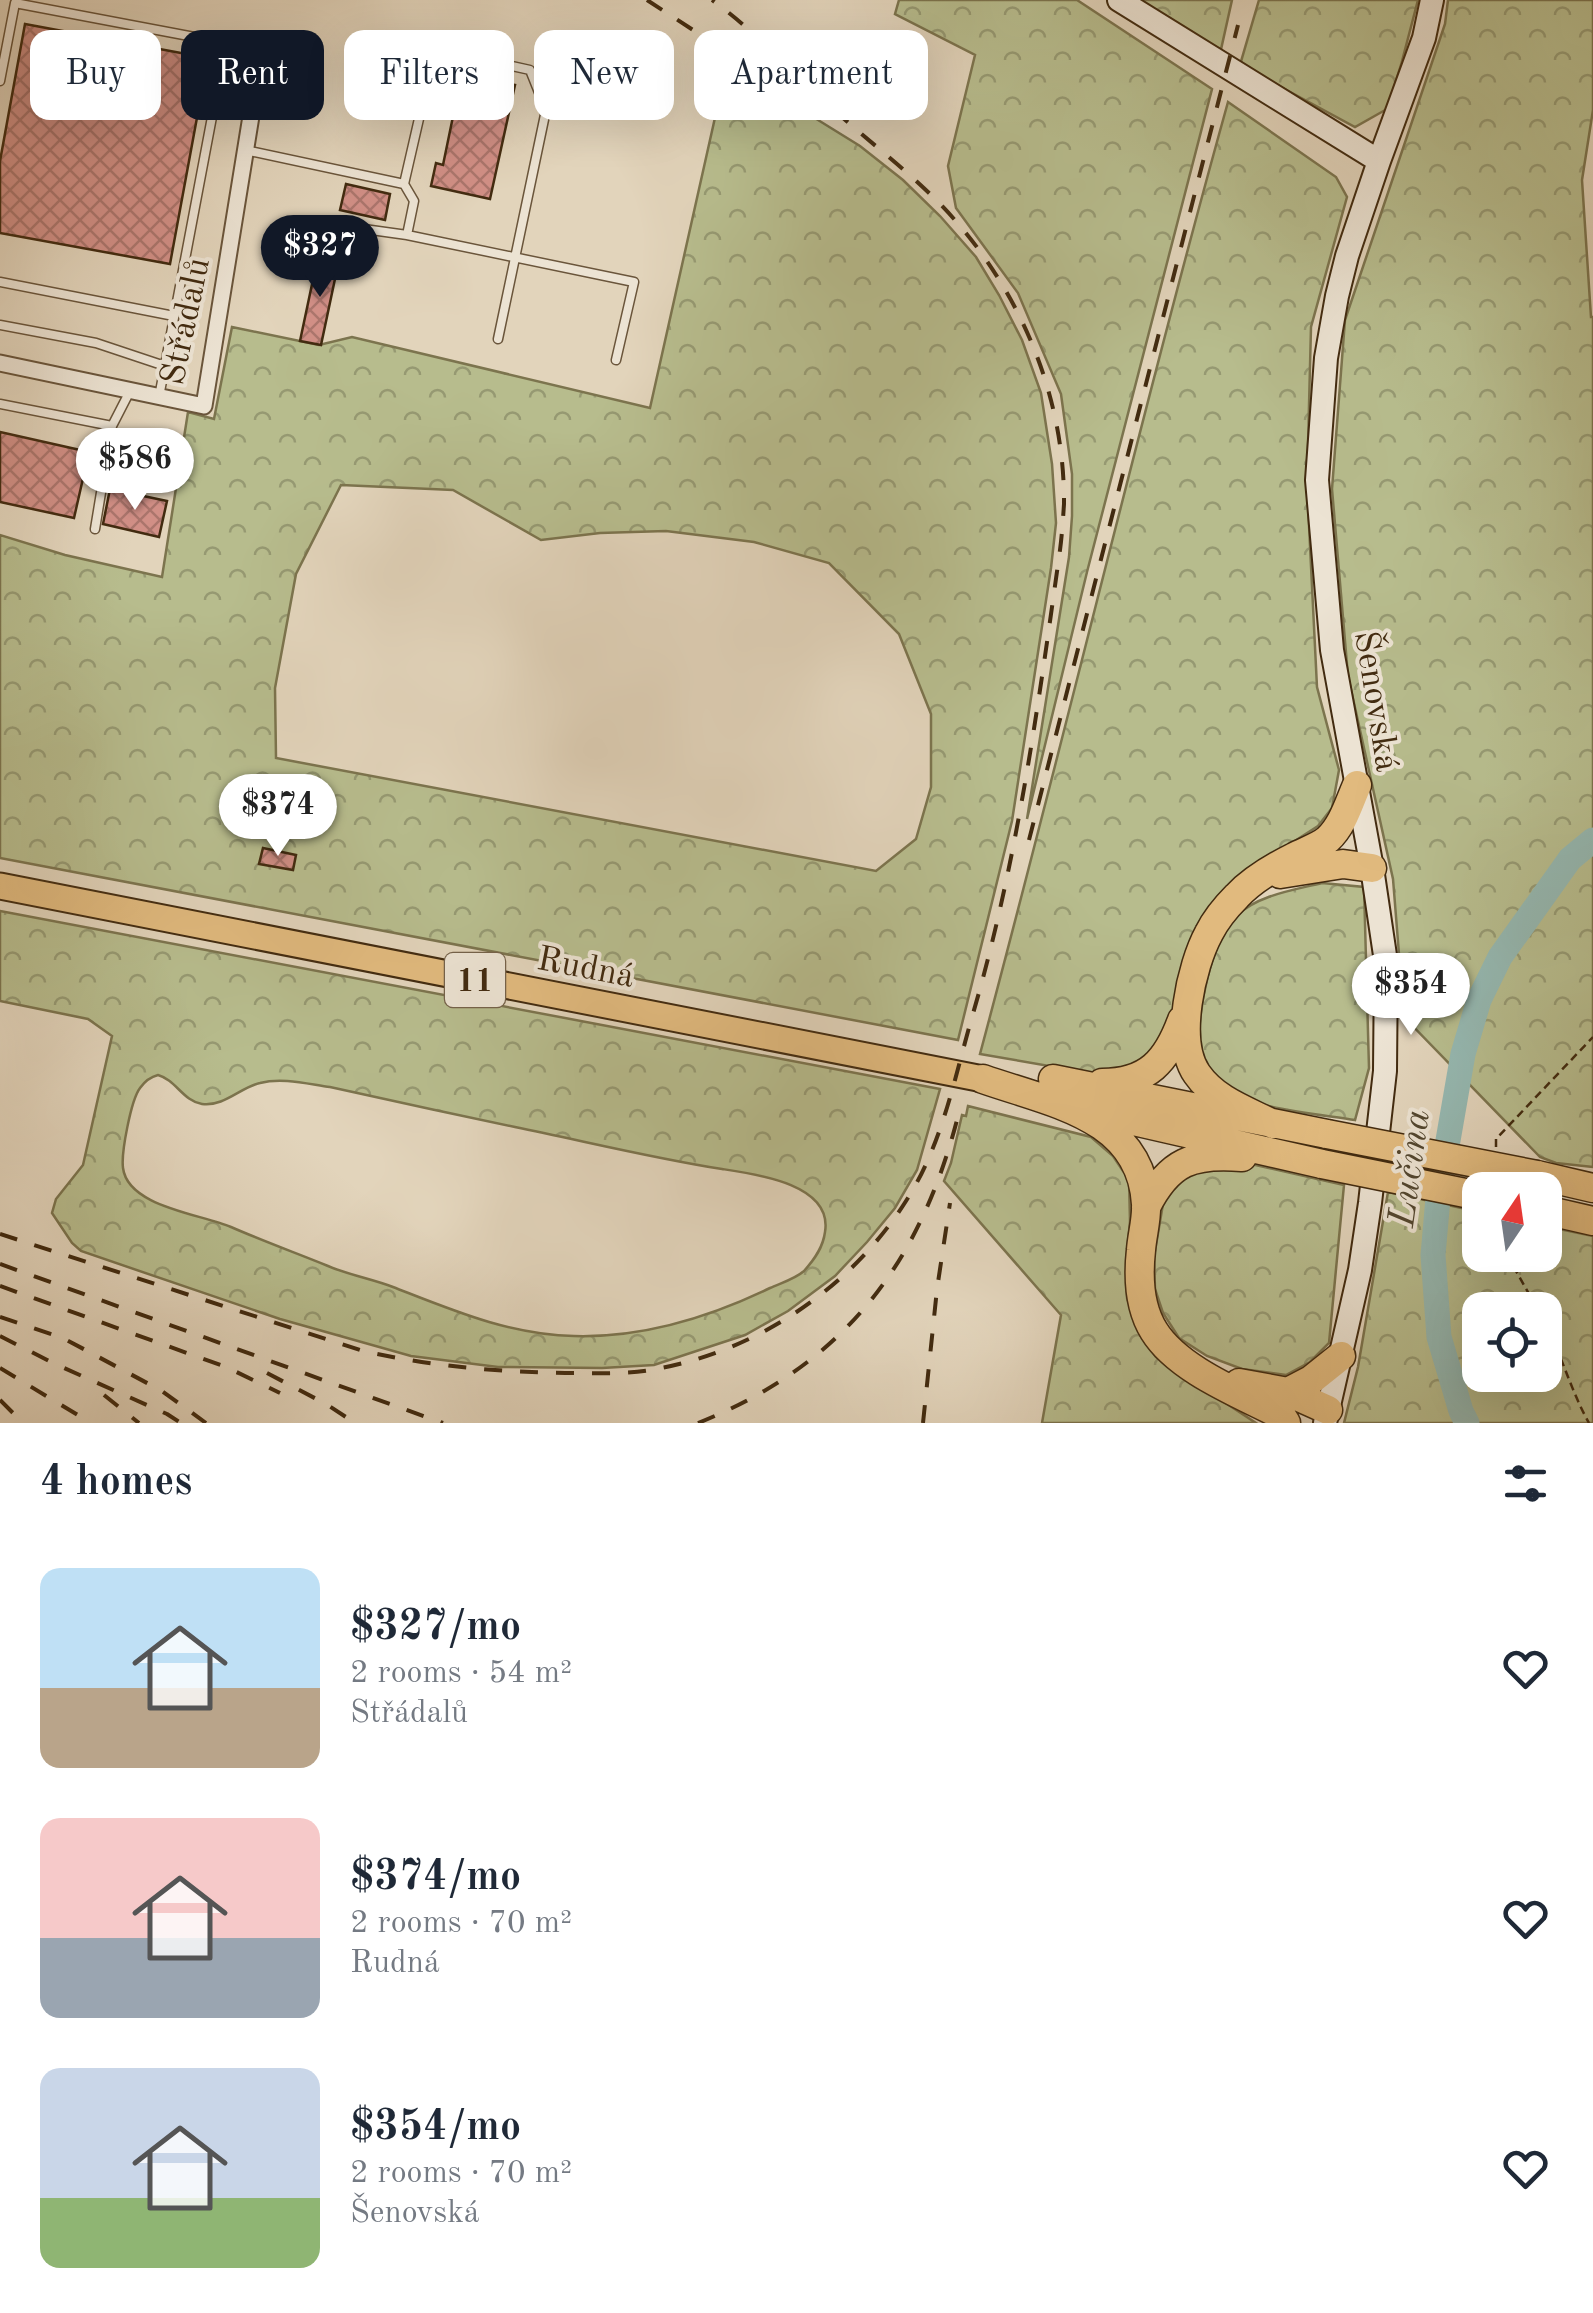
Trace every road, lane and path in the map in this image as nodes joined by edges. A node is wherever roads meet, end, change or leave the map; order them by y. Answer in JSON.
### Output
{"nodes":[{"id":1,"x":1118,"y":0,"type":"edge"},
{"id":2,"x":1432,"y":0,"type":"edge"},
{"id":3,"x":0,"y":81,"type":"edge"},
{"id":4,"x":250,"y":120,"type":"edge"},
{"id":5,"x":245,"y":150,"type":"junction"},
{"id":6,"x":1379,"y":161,"type":"junction"},
{"id":7,"x":404,"y":184,"type":"junction"},
{"id":8,"x":364,"y":229,"type":"dead end"},
{"id":9,"x":407,"y":235,"type":"junction"},
{"id":10,"x":515,"y":257,"type":"junction"},
{"id":11,"x":0,"y":282,"type":"edge"},
{"id":12,"x":174,"y":316,"type":"junction"},
{"id":13,"x":0,"y":325,"type":"edge"},
{"id":14,"x":498,"y":339,"type":"dead end"},
{"id":15,"x":616,"y":360,"type":"dead end"},
{"id":16,"x":0,"y":363,"type":"edge"},
{"id":17,"x":165,"y":366,"type":"junction"},
{"id":18,"x":130,"y":391,"type":"junction"},
{"id":19,"x":159,"y":397,"type":"junction"},
{"id":20,"x":0,"y":404,"type":"edge"},
{"id":21,"x":112,"y":426,"type":"junction"},
{"id":22,"x":95,"y":529,"type":"dead end"},
{"id":23,"x":1357,"y":785,"type":"junction"},
{"id":24,"x":1326,"y":842,"type":"junction"},
{"id":25,"x":1370,"y":858,"type":"junction"},
{"id":26,"x":1259,"y":878,"type":"junction"},
{"id":27,"x":0,"y":886,"type":"edge"},
{"id":28,"x":1189,"y":1000,"type":"junction"},
{"id":29,"x":1593,"y":1037,"type":"edge"},
{"id":30,"x":983,"y":1079,"type":"joint"},
{"id":31,"x":1051,"y":1091,"type":"junction"},
{"id":32,"x":1273,"y":1124,"type":"junction"},
{"id":33,"x":1496,"y":1139,"type":"dead end"},
{"id":34,"x":1319,"y":1163,"type":"junction"},
{"id":35,"x":1585,"y":1183,"type":"edge"},
{"id":36,"x":1462,"y":1192,"type":"edge"},
{"id":37,"x":1146,"y":1207,"type":"junction"},
{"id":38,"x":1562,"y":1214,"type":"edge"},
{"id":39,"x":1593,"y":1221,"type":"edge"},
{"id":40,"x":1340,"y":1356,"type":"junction"},
{"id":41,"x":1562,"y":1360,"type":"edge"},
{"id":42,"x":1285,"y":1410,"type":"edge"},
{"id":43,"x":1326,"y":1416,"type":"edge"},
{"id":44,"x":1589,"y":1423,"type":"edge"}],
"edges":[{"from":1,"to":6,"type":"street"},
{"from":2,"to":6,"type":"street","name":"Šenovská"},
{"from":3,"to":12,"type":"lane"},
{"from":4,"to":5,"type":"street","name":"Střádalů"},
{"from":5,"to":7,"type":"lane"},
{"from":5,"to":19,"type":"street","name":"Střádalů"},
{"from":6,"to":23,"type":"street","name":"Šenovská"},
{"from":7,"to":9,"type":"lane"},
{"from":7,"to":10,"type":"lane"},
{"from":8,"to":9,"type":"lane"},
{"from":9,"to":10,"type":"lane"},
{"from":10,"to":14,"type":"lane"},
{"from":10,"to":15,"type":"lane"},
{"from":11,"to":12,"type":"lane"},
{"from":12,"to":17,"type":"lane"},
{"from":13,"to":17,"type":"lane"},
{"from":16,"to":18,"type":"street","name":"Střádalů"},
{"from":17,"to":19,"type":"lane"},
{"from":18,"to":19,"type":"street","name":"Střádalů"},
{"from":18,"to":21,"type":"lane"},
{"from":20,"to":21,"type":"lane"},
{"from":21,"to":22,"type":"lane"},
{"from":23,"to":24,"type":"highway"},
{"from":23,"to":25,"type":"street","name":"Šenovská"},
{"from":24,"to":25,"type":"highway"},
{"from":24,"to":26,"type":"highway"},
{"from":25,"to":26,"type":"highway"},
{"from":25,"to":40,"type":"street","name":"Šenovská"},
{"from":26,"to":28,"type":"highway"},
{"from":27,"to":30,"type":"main road","name":"Rudná","number":"11"},
{"from":28,"to":31,"type":"highway"},
{"from":28,"to":32,"type":"highway"},
{"from":29,"to":33,"type":"path"},
{"from":30,"to":31,"type":"highway","number":"11"},
{"from":31,"to":32,"type":"highway","number":"11"},
{"from":31,"to":34,"type":"highway","number":"11"},
{"from":31,"to":37,"type":"highway"},
{"from":32,"to":35,"type":"highway","number":"11","bridge":true},
{"from":34,"to":36,"type":"highway","number":"11","bridge":true},
{"from":34,"to":37,"type":"highway"},
{"from":37,"to":42,"type":"highway"},
{"from":38,"to":39,"type":"highway"},
{"from":40,"to":42,"type":"highway"},
{"from":40,"to":43,"type":"street","name":"Šenovská"},
{"from":41,"to":44,"type":"path"},
{"from":42,"to":43,"type":"highway"}]}
